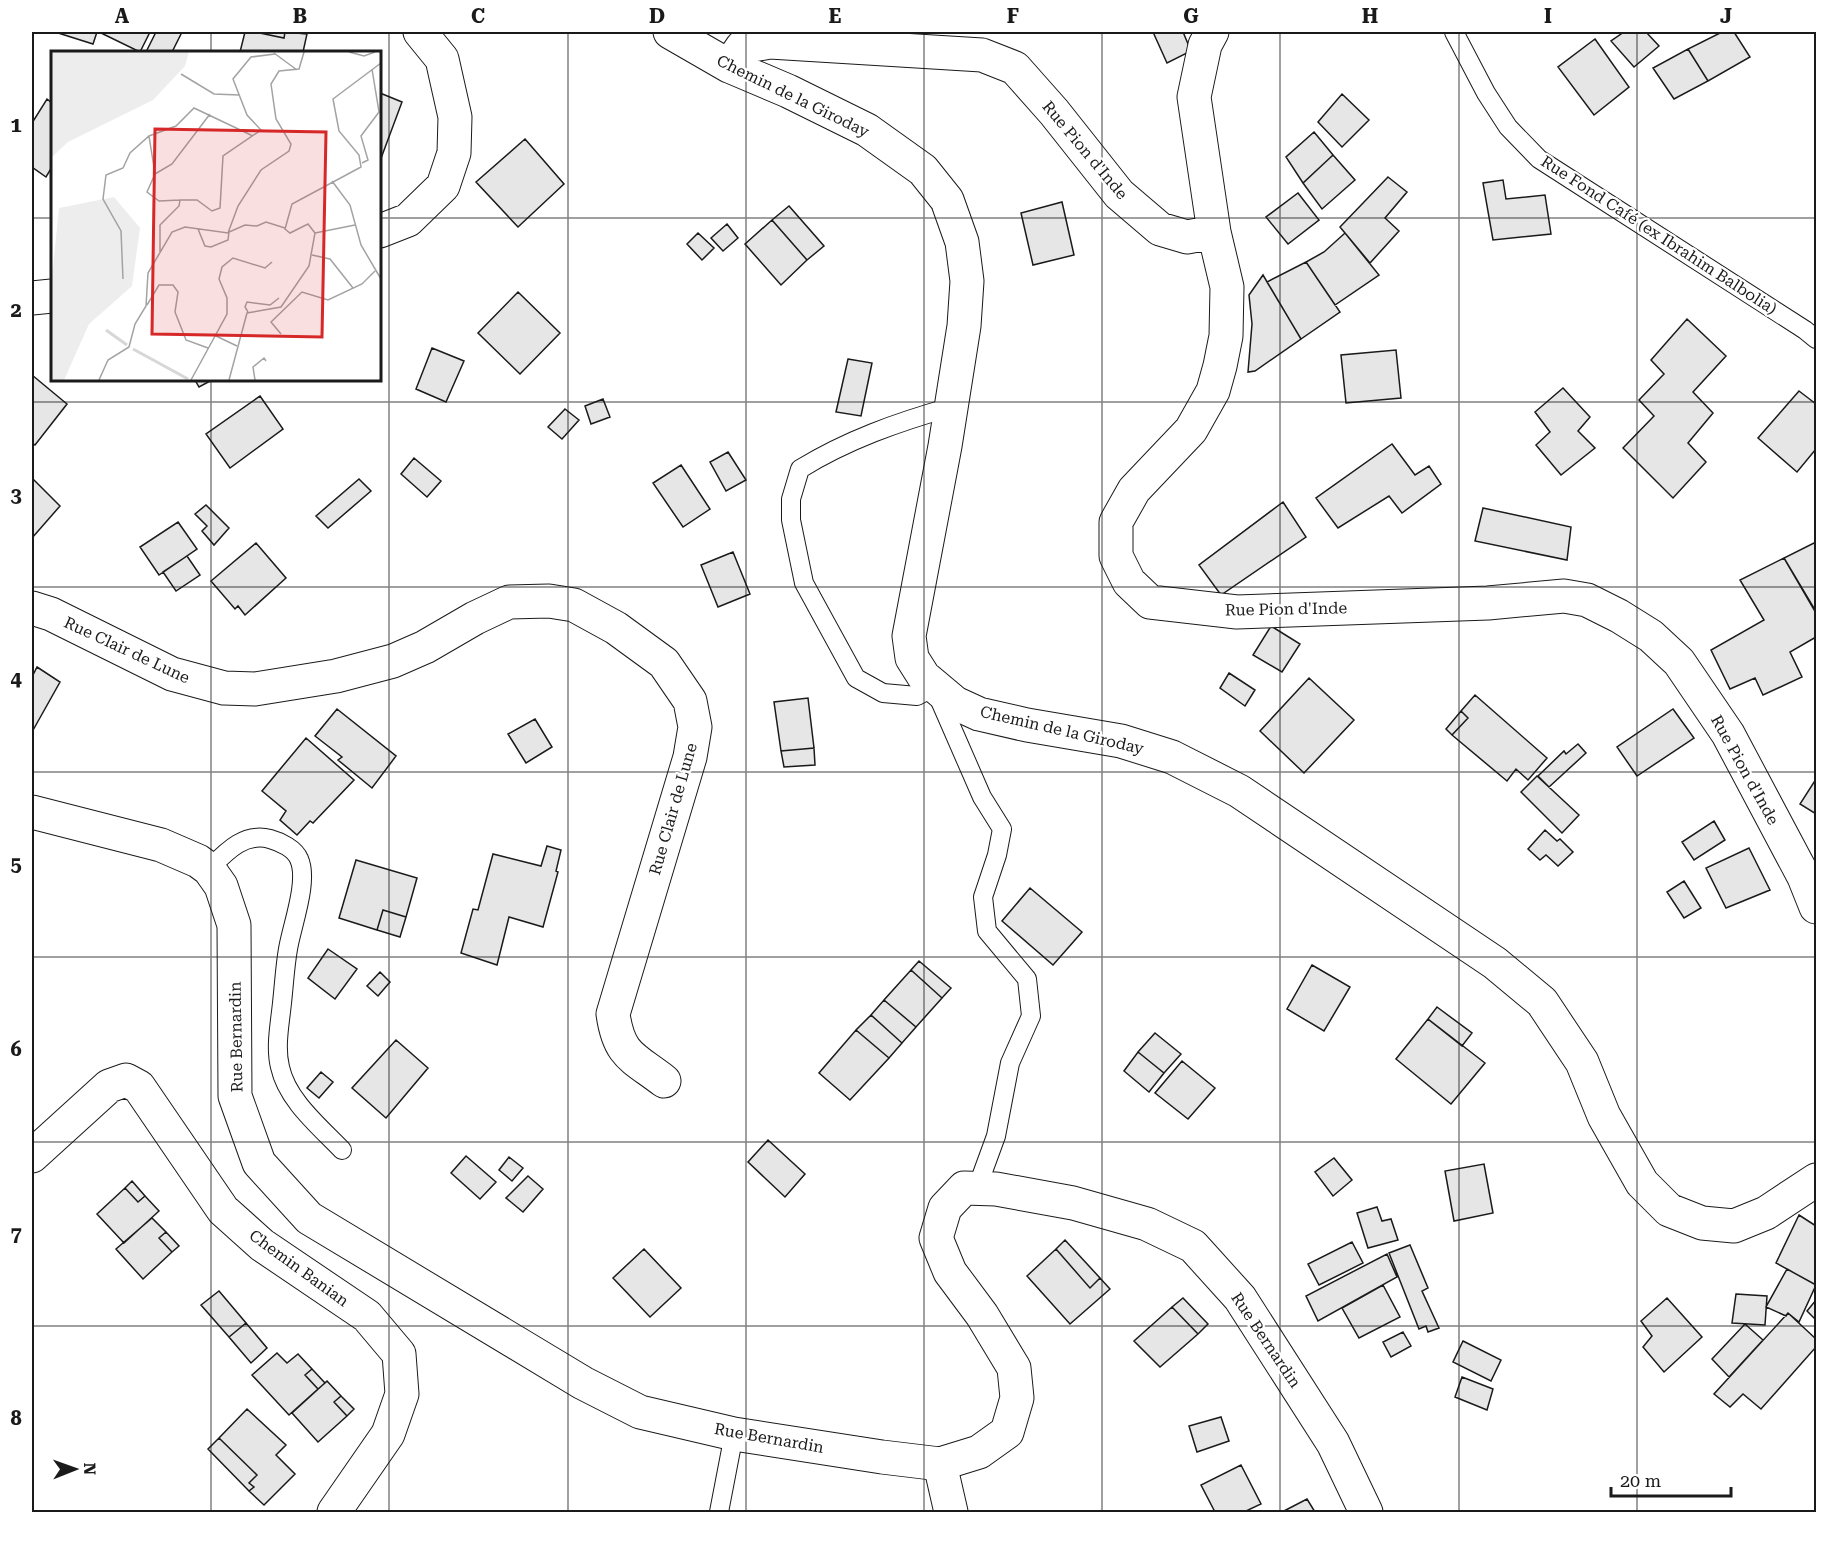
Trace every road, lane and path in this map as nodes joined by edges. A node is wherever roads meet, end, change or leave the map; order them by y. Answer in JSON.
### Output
{"nodes":[{"id":1,"x":420,"y":32,"type":"edge"},
{"id":2,"x":670,"y":32,"type":"edge"},
{"id":3,"x":1212,"y":32,"type":"edge"},
{"id":4,"x":1454,"y":32,"type":"edge"},
{"id":5,"x":729,"y":66,"type":"junction"},
{"id":6,"x":381,"y":231,"type":"edge"},
{"id":7,"x":1214,"y":232,"type":"junction"},
{"id":8,"x":51,"y":296,"type":"edge"},
{"id":9,"x":32,"y":298,"type":"edge"},
{"id":10,"x":1816,"y":339,"type":"edge"},
{"id":11,"x":951,"y":406,"type":"junction"},
{"id":12,"x":32,"y":608,"type":"edge"},
{"id":13,"x":934,"y":687,"type":"junction"},
{"id":14,"x":32,"y":812,"type":"edge"},
{"id":15,"x":209,"y":869,"type":"junction"},
{"id":16,"x":1813,"y":885,"type":"edge"},
{"id":17,"x":664,"y":1081,"type":"dead end"},
{"id":18,"x":342,"y":1150,"type":"dead end"},
{"id":19,"x":32,"y":1156,"type":"edge"},
{"id":20,"x":1816,"y":1180,"type":"edge"},
{"id":21,"x":977,"y":1188,"type":"junction"},
{"id":22,"x":734,"y":1434,"type":"junction"},
{"id":23,"x":940,"y":1464,"type":"junction"},
{"id":24,"x":334,"y":1512,"type":"edge"},
{"id":25,"x":719,"y":1512,"type":"edge"},
{"id":26,"x":951,"y":1512,"type":"edge"},
{"id":27,"x":1366,"y":1512,"type":"edge"}],
"edges":[{"from":1,"to":6,"type":"street"},
{"from":2,"to":5,"type":"street","name":"Chemin de la Giroday"},
{"from":3,"to":7,"type":"street"},
{"from":4,"to":10,"type":"lane","name":"Rue Fond Café (ex Ibrahim Balbolia)"},
{"from":5,"to":7,"type":"street","name":"Rue Pion d'Inde"},
{"from":5,"to":11,"type":"street","name":"Chemin de la Giroday"},
{"from":7,"to":16,"type":"street","name":"Rue Pion d'Inde"},
{"from":8,"to":9,"type":"street"},
{"from":11,"to":13,"type":"street","name":"Chemin de la Giroday"},
{"from":11,"to":13,"type":"lane"},
{"from":12,"to":17,"type":"street","name":"Rue Clair de Lune"},
{"from":13,"to":20,"type":"street","name":"Chemin de la Giroday"},
{"from":13,"to":21,"type":"lane"},
{"from":14,"to":15,"type":"street"},
{"from":15,"to":18,"type":"lane"},
{"from":15,"to":22,"type":"street","name":"Rue Bernardin"},
{"from":19,"to":24,"type":"street","name":"Chemin Banian"},
{"from":21,"to":23,"type":"street","name":"Rue Bernardin"},
{"from":21,"to":27,"type":"street","name":"Rue Bernardin"},
{"from":22,"to":23,"type":"street","name":"Rue Bernardin"},
{"from":22,"to":25,"type":"lane"},
{"from":23,"to":26,"type":"street"}]}
